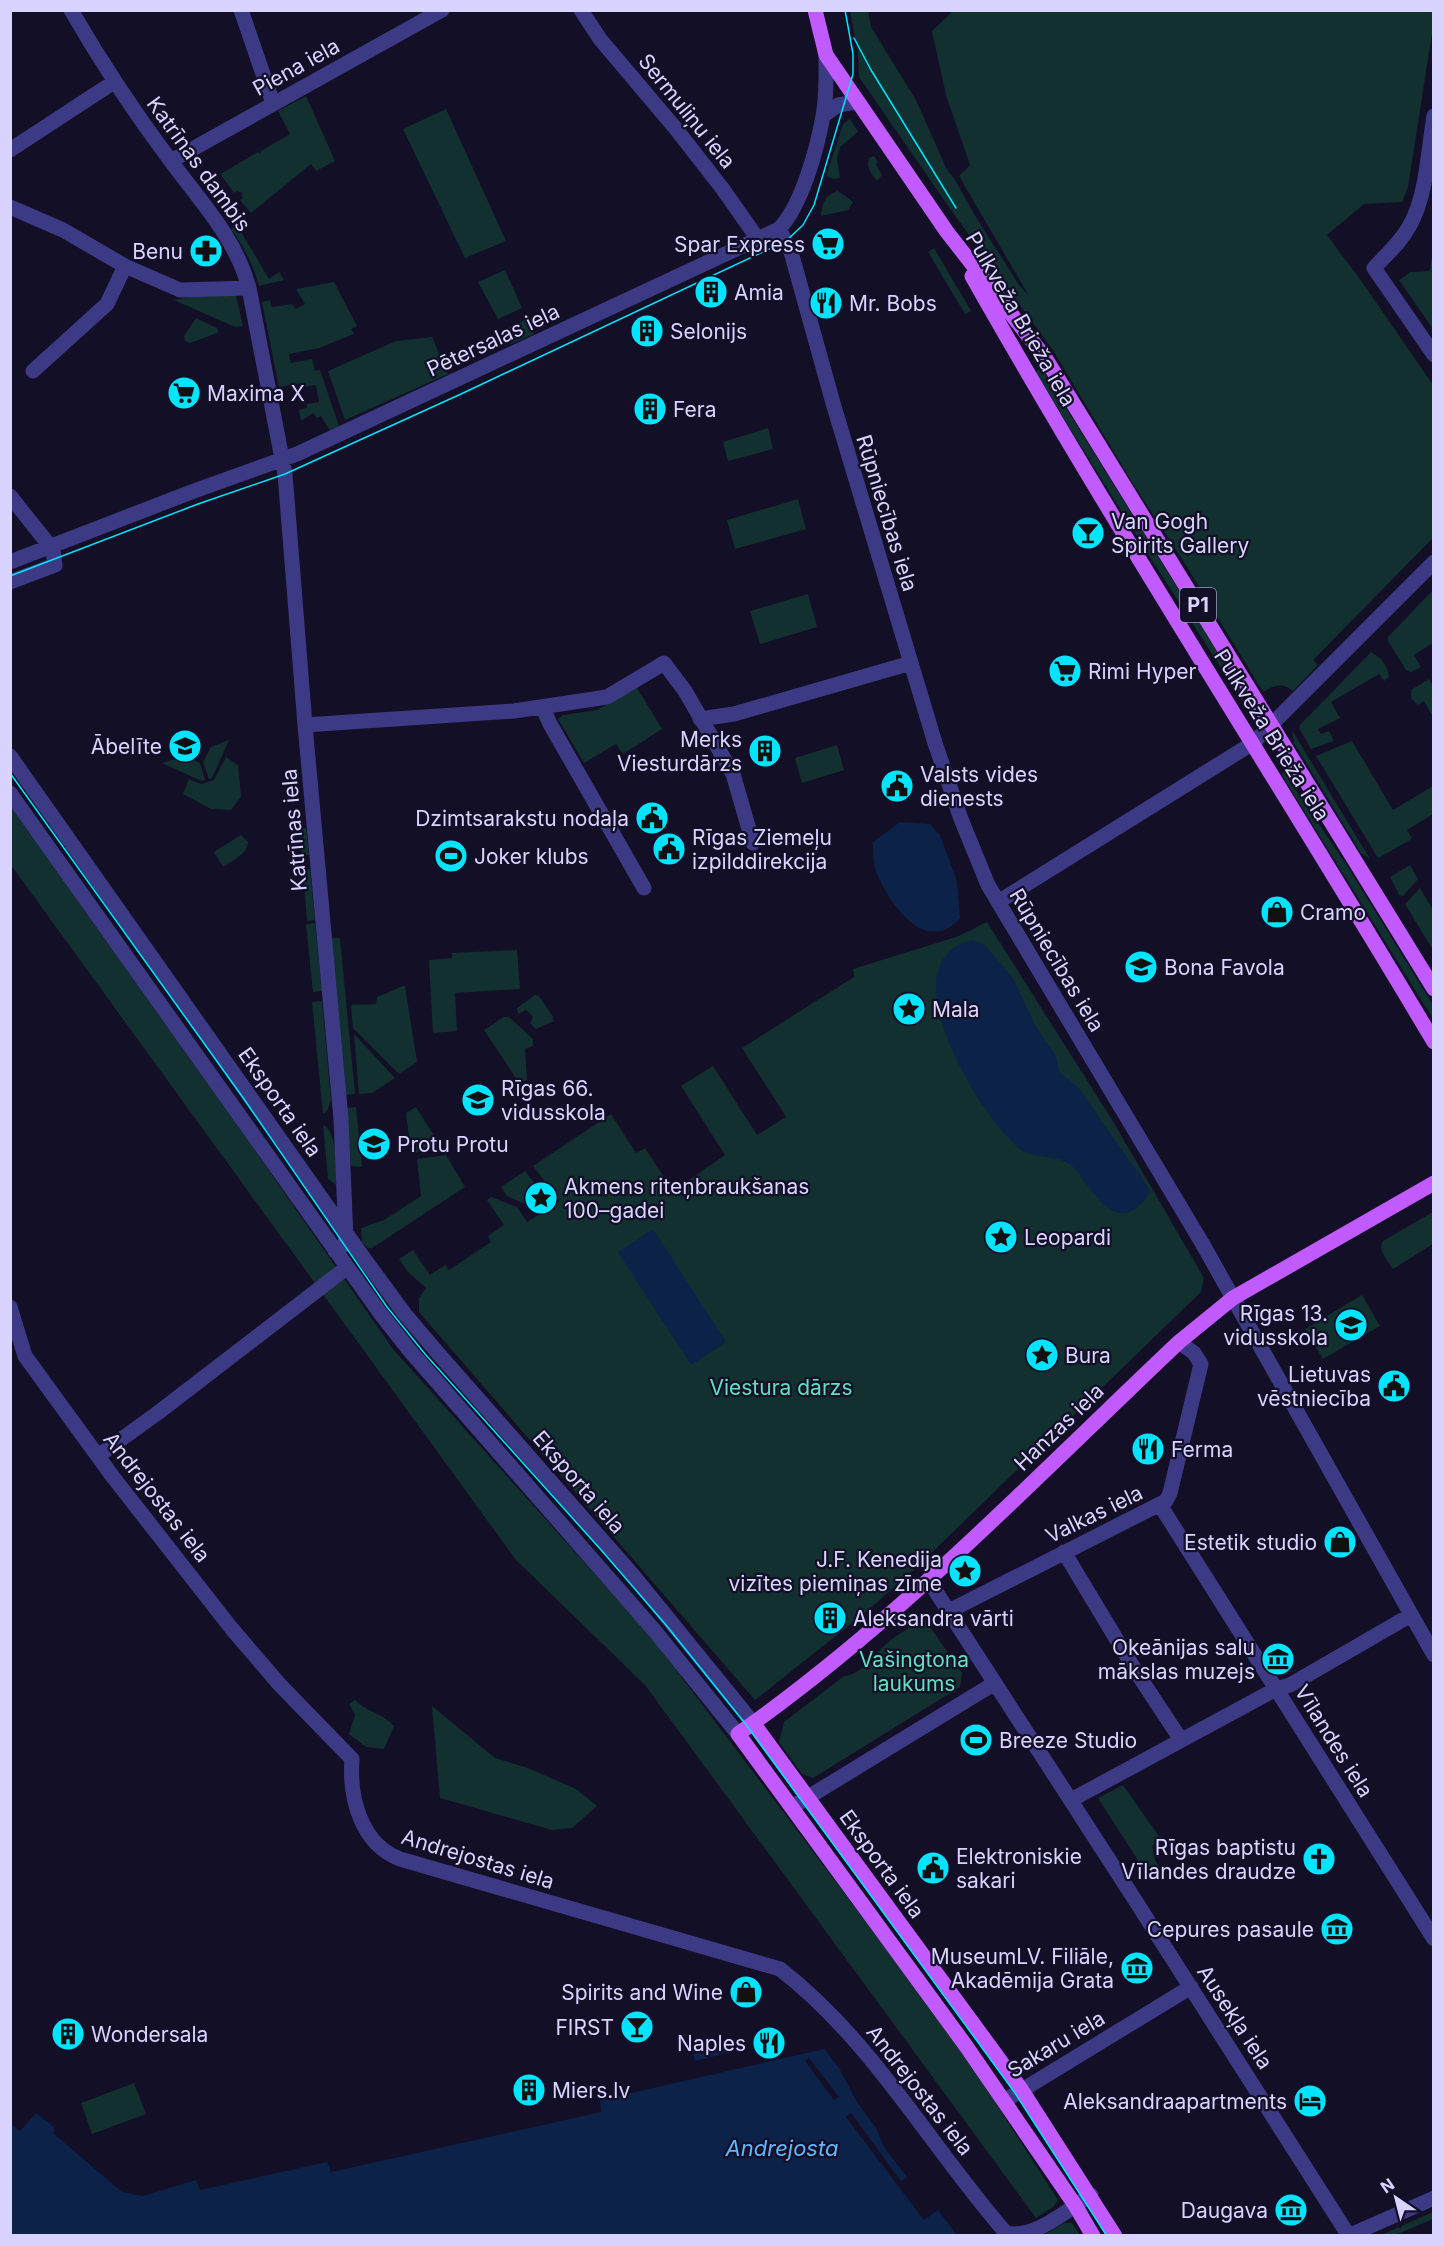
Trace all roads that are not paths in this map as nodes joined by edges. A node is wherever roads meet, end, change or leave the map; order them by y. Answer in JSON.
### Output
{"nodes":[{"id":1,"x":71,"y":10,"type":"edge"},
{"id":2,"x":241,"y":10,"type":"edge"},
{"id":3,"x":442,"y":10,"type":"edge"},
{"id":4,"x":582,"y":10,"type":"edge"},
{"id":5,"x":814,"y":10,"type":"edge"},
{"id":6,"x":826,"y":55,"type":"junction"},
{"id":7,"x":114,"y":82,"type":"junction"},
{"id":8,"x":857,"y":102,"type":"junction"},
{"id":9,"x":273,"y":103,"type":"junction"},
{"id":10,"x":823,"y":116,"type":"junction"},
{"id":11,"x":1434,"y":116,"type":"edge"},
{"id":12,"x":10,"y":150,"type":"edge"},
{"id":13,"x":171,"y":161,"type":"junction"},
{"id":14,"x":10,"y":207,"type":"edge"},
{"id":15,"x":779,"y":229,"type":"junction"},
{"id":16,"x":947,"y":232,"type":"junction"},
{"id":17,"x":757,"y":240,"type":"junction"},
{"id":18,"x":125,"y":266,"type":"junction"},
{"id":19,"x":249,"y":288,"type":"junction"},
{"id":20,"x":1434,"y":355,"type":"edge"},
{"id":21,"x":1044,"y":356,"type":"junction"},
{"id":22,"x":1023,"y":366,"type":"junction"},
{"id":23,"x":33,"y":371,"type":"dead end"},
{"id":24,"x":283,"y":460,"type":"junction"},
{"id":25,"x":10,"y":496,"type":"edge"},
{"id":26,"x":50,"y":546,"type":"junction"},
{"id":27,"x":10,"y":562,"type":"edge"},
{"id":28,"x":1434,"y":562,"type":"edge"},
{"id":29,"x":10,"y":582,"type":"edge"},
{"id":30,"x":911,"y":663,"type":"junction"},
{"id":31,"x":543,"y":708,"type":"junction"},
{"id":32,"x":700,"y":719,"type":"junction"},
{"id":33,"x":1272,"y":724,"type":"junction"},
{"id":34,"x":305,"y":725,"type":"junction"},
{"id":35,"x":1253,"y":743,"type":"junction"},
{"id":36,"x":10,"y":756,"type":"edge"},
{"id":37,"x":10,"y":793,"type":"edge"},
{"id":38,"x":753,"y":843,"type":"dead end"},
{"id":39,"x":644,"y":888,"type":"dead end"},
{"id":40,"x":998,"y":902,"type":"junction"},
{"id":41,"x":1434,"y":989,"type":"edge"},
{"id":42,"x":1434,"y":1042,"type":"edge"},
{"id":43,"x":1434,"y":1183,"type":"edge"},
{"id":44,"x":344,"y":1195,"type":"junction"},
{"id":45,"x":327,"y":1207,"type":"junction"},
{"id":46,"x":312,"y":1218,"type":"junction"},
{"id":47,"x":346,"y":1233,"type":"junction"},
{"id":48,"x":335,"y":1251,"type":"junction"},
{"id":49,"x":341,"y":1272,"type":"dead end"},
{"id":50,"x":1233,"y":1298,"type":"junction"},
{"id":51,"x":10,"y":1307,"type":"edge"},
{"id":52,"x":1179,"y":1342,"type":"junction"},
{"id":53,"x":98,"y":1456,"type":"junction"},
{"id":54,"x":1160,"y":1505,"type":"junction"},
{"id":55,"x":1064,"y":1552,"type":"junction"},
{"id":56,"x":929,"y":1581,"type":"junction"},
{"id":57,"x":949,"y":1611,"type":"junction"},
{"id":58,"x":1411,"y":1615,"type":"junction"},
{"id":59,"x":1434,"y":1655,"type":"edge"},
{"id":60,"x":995,"y":1683,"type":"junction"},
{"id":61,"x":1276,"y":1689,"type":"junction"},
{"id":62,"x":753,"y":1723,"type":"junction"},
{"id":63,"x":738,"y":1734,"type":"junction"},
{"id":64,"x":1181,"y":1740,"type":"junction"},
{"id":65,"x":808,"y":1797,"type":"junction"},
{"id":66,"x":1071,"y":1800,"type":"junction"},
{"id":67,"x":792,"y":1807,"type":"junction"},
{"id":68,"x":1434,"y":1939,"type":"edge"},
{"id":69,"x":1191,"y":1987,"type":"junction"},
{"id":70,"x":1021,"y":2089,"type":"junction"},
{"id":71,"x":1004,"y":2101,"type":"junction"},
{"id":72,"x":1091,"y":2195,"type":"junction"},
{"id":73,"x":1434,"y":2198,"type":"edge"},
{"id":74,"x":1075,"y":2205,"type":"junction"},
{"id":75,"x":1093,"y":2235,"type":"edge"},
{"id":76,"x":1115,"y":2235,"type":"edge"},
{"id":77,"x":1348,"y":2235,"type":"edge"}],
"edges":[{"from":1,"to":7,"type":"street","name":"Katrīnas dambis"},
{"from":2,"to":9,"type":"street"},
{"from":3,"to":9,"type":"street","name":"Piena iela"},
{"from":4,"to":17,"type":"street","name":"Sermuliņu iela"},
{"from":5,"to":6,"type":"main road","number":"P1"},
{"from":6,"to":8,"type":"main road","name":"Pulkveža Brieža iela","number":"P1"},
{"from":6,"to":10,"type":"street","name":"Pētersalas iela"},
{"from":7,"to":12,"type":"street"},
{"from":7,"to":13,"type":"street","name":"Katrīnas dambis"},
{"from":8,"to":10,"type":"street"},
{"from":8,"to":16,"type":"main road","name":"Pulkveža Brieža iela","number":"P1"},
{"from":9,"to":13,"type":"street","name":"Piena iela"},
{"from":10,"to":15,"type":"street","name":"Pētersalas iela"},
{"from":11,"to":20,"type":"street"},
{"from":13,"to":19,"type":"street","name":"Katrīnas dambis"},
{"from":14,"to":18,"type":"street"},
{"from":15,"to":17,"type":"street","name":"Pētersalas iela"},
{"from":15,"to":30,"type":"street","name":"Rūpniecības iela"},
{"from":16,"to":21,"type":"main road","name":"Pulkveža Brieža iela","number":"P1"},
{"from":16,"to":22,"type":"main road","name":"Pulkveža Brieža iela","number":"P1"},
{"from":17,"to":24,"type":"street","name":"Pētersalas iela"},
{"from":18,"to":19,"type":"street"},
{"from":18,"to":23,"type":"street"},
{"from":19,"to":24,"type":"street","name":"Katrīnas dambis"},
{"from":21,"to":22,"type":"main road"},
{"from":21,"to":33,"type":"main road","name":"Pulkveža Brieža iela","number":"P1"},
{"from":22,"to":35,"type":"main road","name":"Pulkveža Brieža iela","number":"P1"},
{"from":24,"to":26,"type":"street","name":"Pētersalas iela"},
{"from":24,"to":34,"type":"street","name":"Katrīnas iela"},
{"from":25,"to":26,"type":"street"},
{"from":26,"to":27,"type":"street","name":"Pētersalas iela"},
{"from":26,"to":29,"type":"street"},
{"from":28,"to":33,"type":"street"},
{"from":30,"to":32,"type":"street"},
{"from":30,"to":40,"type":"street","name":"Rūpniecības iela"},
{"from":31,"to":32,"type":"street"},
{"from":31,"to":34,"type":"street"},
{"from":31,"to":39,"type":"street"},
{"from":32,"to":38,"type":"street"},
{"from":33,"to":35,"type":"street"},
{"from":33,"to":41,"type":"main road","name":"Pulkveža Brieža iela","number":"P1"},
{"from":34,"to":44,"type":"street","name":"Katrīnas iela"},
{"from":35,"to":40,"type":"street"},
{"from":35,"to":42,"type":"main road","name":"Pulkveža Brieža iela","number":"P1"},
{"from":36,"to":45,"type":"street","name":"Eksporta iela"},
{"from":37,"to":46,"type":"street","name":"Eksporta iela"},
{"from":40,"to":50,"type":"street","name":"Rūpniecības iela"},
{"from":43,"to":50,"type":"main road","name":"Hanzas iela"},
{"from":44,"to":45,"type":"street"},
{"from":44,"to":47,"type":"street","name":"Katrīnas iela"},
{"from":45,"to":46,"type":"street"},
{"from":45,"to":47,"type":"street","name":"Eksporta iela"},
{"from":46,"to":48,"type":"street","name":"Eksporta iela"},
{"from":47,"to":48,"type":"street"},
{"from":47,"to":62,"type":"street","name":"Eksporta iela"},
{"from":48,"to":63,"type":"street","name":"Eksporta iela"},
{"from":49,"to":53,"type":"street"},
{"from":50,"to":52,"type":"main road","name":"Hanzas iela"},
{"from":50,"to":58,"type":"street","name":"Rūpniecības iela"},
{"from":51,"to":53,"type":"street","name":"Andrejostas iela"},
{"from":52,"to":54,"type":"street","name":"Valkas iela"},
{"from":52,"to":56,"type":"main road","name":"Hanzas iela"},
{"from":53,"to":74,"type":"street","name":"Andrejostas iela"},
{"from":54,"to":55,"type":"street","name":"Valkas iela"},
{"from":54,"to":61,"type":"street","name":"Vīlandes iela"},
{"from":55,"to":57,"type":"street","name":"Valkas iela"},
{"from":55,"to":64,"type":"street"},
{"from":56,"to":57,"type":"street","name":"Ausekļa iela"},
{"from":56,"to":62,"type":"main road","name":"Hanzas iela"},
{"from":57,"to":60,"type":"street","name":"Ausekļa iela"},
{"from":58,"to":59,"type":"street","name":"Rūpniecības iela"},
{"from":58,"to":61,"type":"street"},
{"from":60,"to":65,"type":"street"},
{"from":60,"to":66,"type":"street","name":"Ausekļa iela"},
{"from":61,"to":64,"type":"street"},
{"from":61,"to":68,"type":"street","name":"Vīlandes iela"},
{"from":62,"to":63,"type":"main road","name":"Hanzas iela"},
{"from":62,"to":65,"type":"main road","name":"Eksporta iela"},
{"from":63,"to":67,"type":"main road","name":"Eksporta iela"},
{"from":64,"to":66,"type":"street"},
{"from":65,"to":67,"type":"street"},
{"from":65,"to":70,"type":"main road","name":"Eksporta iela"},
{"from":66,"to":69,"type":"street","name":"Ausekļa iela"},
{"from":67,"to":71,"type":"main road","name":"Eksporta iela"},
{"from":69,"to":70,"type":"street","name":"Sakaru iela"},
{"from":69,"to":77,"type":"street","name":"Ausekļa iela"},
{"from":70,"to":71,"type":"street","name":"Sakaru iela"},
{"from":70,"to":72,"type":"main road","name":"Eksporta iela"},
{"from":71,"to":74,"type":"main road","name":"Eksporta iela"},
{"from":72,"to":74,"type":"street","name":"Andrejostas iela"},
{"from":72,"to":76,"type":"main road","name":"Eksporta iela"},
{"from":73,"to":77,"type":"street"},
{"from":74,"to":75,"type":"main road","name":"Eksporta iela"}]}
